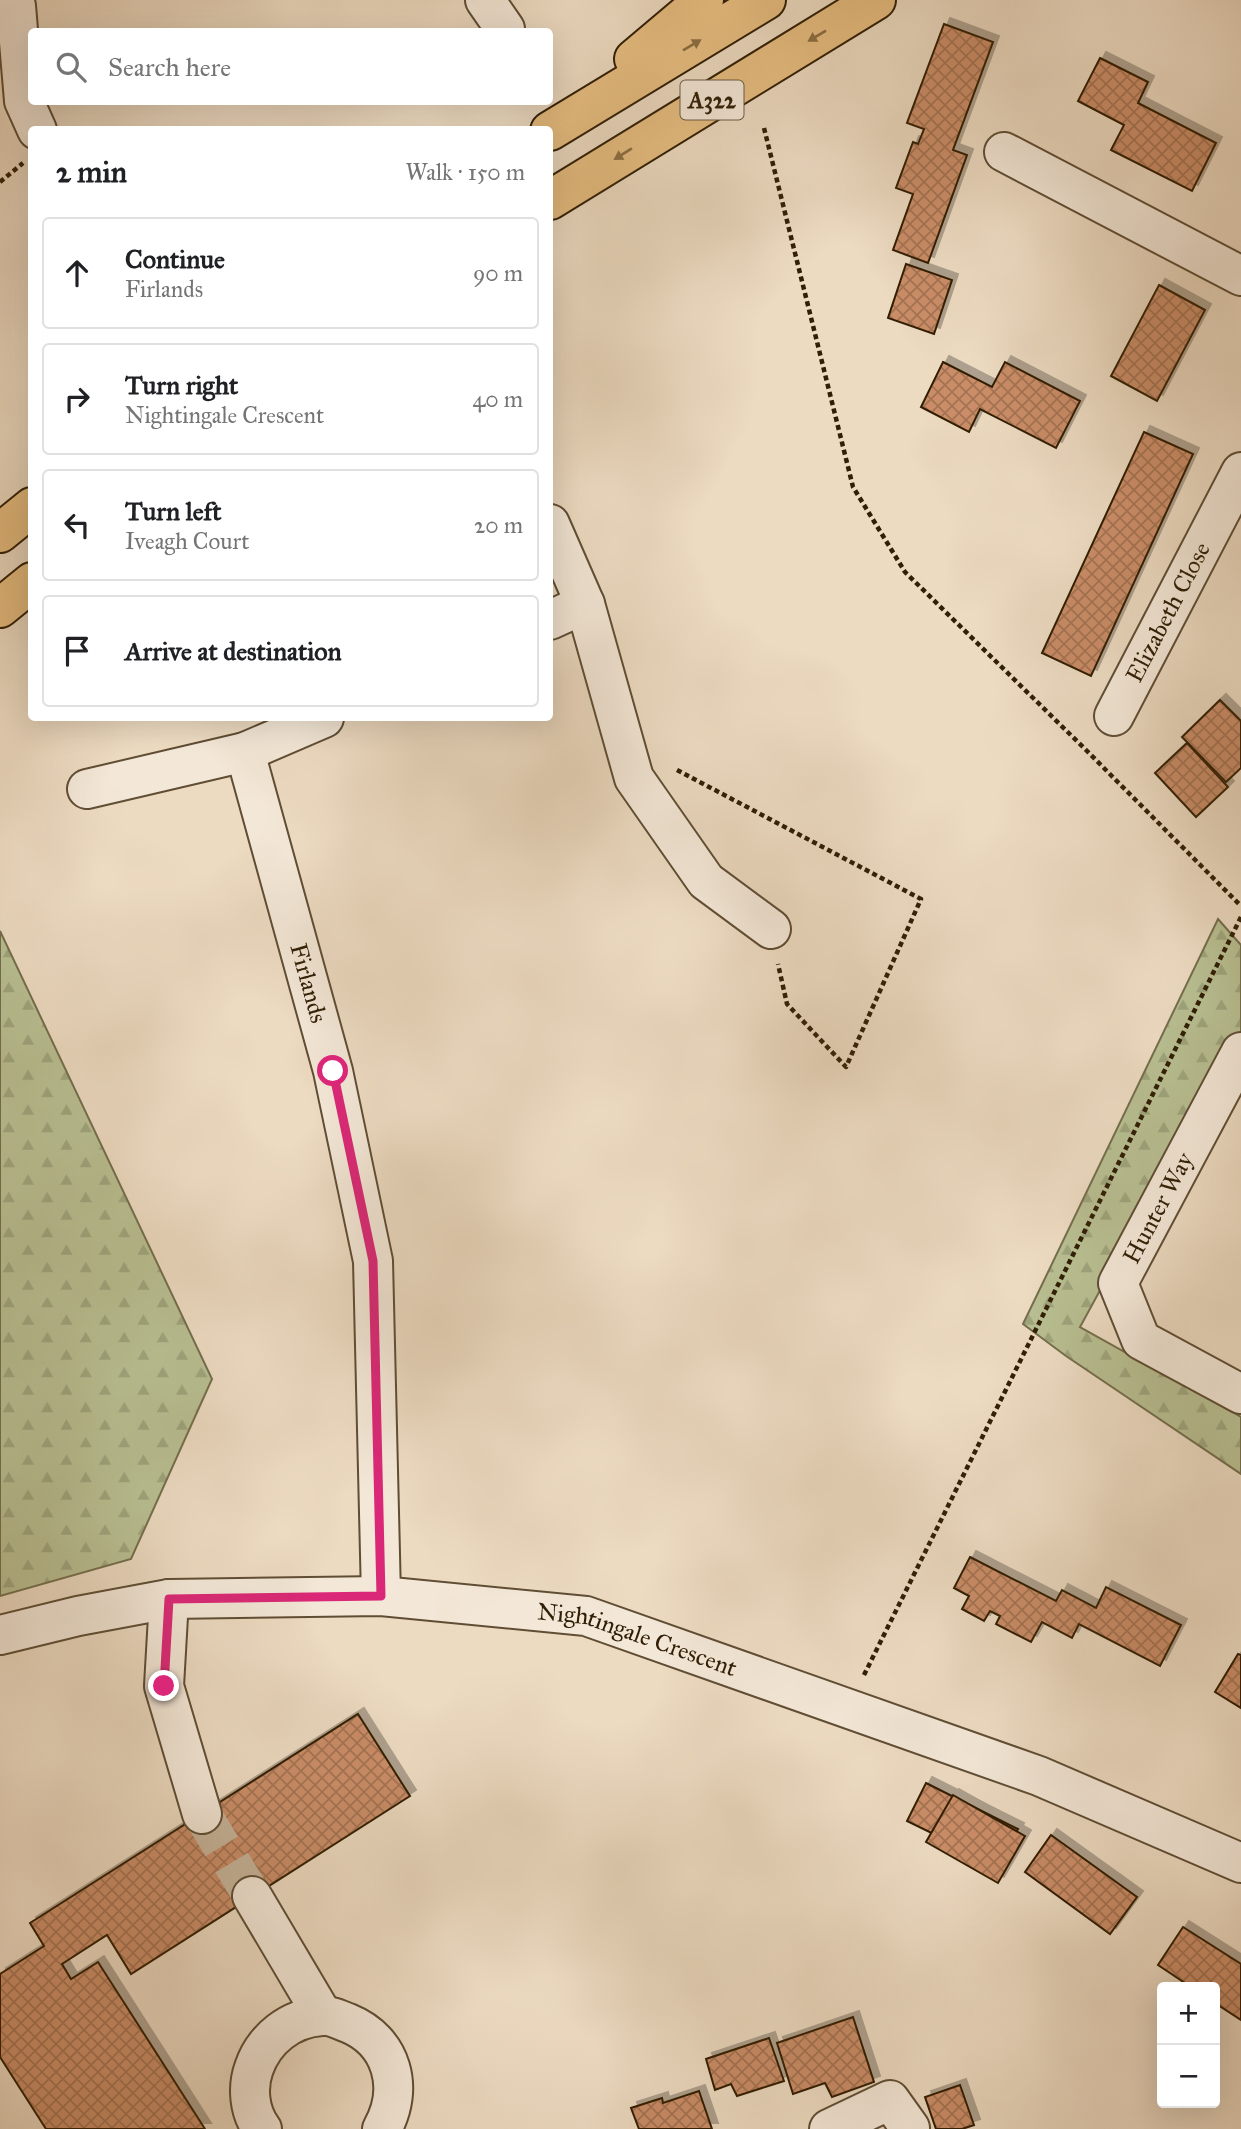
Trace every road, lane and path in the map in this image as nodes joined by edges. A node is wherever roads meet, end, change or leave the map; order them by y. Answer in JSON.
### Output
{"nodes":[{"id":1,"x":704,"y":0,"type":"edge"},
{"id":2,"x":766,"y":0,"type":"edge"},
{"id":3,"x":876,"y":0,"type":"edge"},
{"id":4,"x":17,"y":2,"type":"edge"},
{"id":5,"x":35,"y":126,"type":"edge"},
{"id":6,"x":554,"y":128,"type":"edge"},
{"id":7,"x":764,"y":128,"type":"dead end"},
{"id":8,"x":1004,"y":152,"type":"dead end"},
{"id":9,"x":28,"y":159,"type":"edge"},
{"id":10,"x":0,"y":182,"type":"edge"},
{"id":11,"x":553,"y":198,"type":"edge"},
{"id":12,"x":1241,"y":276,"type":"edge"},
{"id":13,"x":1241,"y":472,"type":"edge"},
{"id":14,"x":28,"y":510,"type":"edge"},
{"id":15,"x":553,"y":531,"type":"edge"},
{"id":16,"x":0,"y":533,"type":"edge"},
{"id":17,"x":28,"y":585,"type":"edge"},
{"id":18,"x":585,"y":604,"type":"junction"},
{"id":19,"x":0,"y":608,"type":"edge"},
{"id":20,"x":553,"y":619,"type":"edge"},
{"id":21,"x":1114,"y":716,"type":"dead end"},
{"id":22,"x":317,"y":721,"type":"edge"},
{"id":23,"x":245,"y":752,"type":"junction"},
{"id":24,"x":634,"y":778,"type":"junction"},
{"id":25,"x":87,"y":789,"type":"dead end"},
{"id":26,"x":1241,"y":906,"type":"edge"},
{"id":27,"x":1241,"y":918,"type":"edge"},
{"id":28,"x":771,"y":929,"type":"joint"},
{"id":29,"x":1241,"y":1052,"type":"edge"},
{"id":30,"x":1241,"y":1394,"type":"edge"},
{"id":31,"x":381,"y":1596,"type":"junction"},
{"id":32,"x":169,"y":1599,"type":"junction"},
{"id":33,"x":0,"y":1635,"type":"edge"},
{"id":34,"x":848,"y":1709,"type":"junction"},
{"id":35,"x":202,"y":1814,"type":"tunnel mouth"},
{"id":36,"x":1241,"y":1863,"type":"edge"},
{"id":37,"x":252,"y":1896,"type":"tunnel mouth"},
{"id":38,"x":323,"y":2015,"type":"junction"},
{"id":39,"x":910,"y":2128,"type":"edge"},
{"id":40,"x":262,"y":2129,"type":"edge"},
{"id":41,"x":382,"y":2129,"type":"edge"},
{"id":42,"x":829,"y":2129,"type":"edge"}],
"edges":[{"from":1,"to":6,"type":"highway"},
{"from":6,"to":2,"type":"highway","number":"A322","one_way":true},
{"from":3,"to":11,"type":"highway","number":"A322","one_way":true},
{"from":4,"to":5,"type":"street"},
{"from":7,"to":26,"type":"path"},
{"from":8,"to":12,"type":"street"},
{"from":9,"to":10,"type":"path"},
{"from":13,"to":21,"type":"street","name":"Elizabeth Close"},
{"from":14,"to":16,"type":"highway"},
{"from":15,"to":18,"type":"street"},
{"from":17,"to":19,"type":"highway"},
{"from":18,"to":20,"type":"street"},
{"from":18,"to":24,"type":"street"},
{"from":22,"to":23,"type":"street"},
{"from":23,"to":25,"type":"street"},
{"from":23,"to":31,"type":"street","name":"Firlands"},
{"from":24,"to":28,"type":"street"},
{"from":24,"to":28,"type":"path"},
{"from":27,"to":34,"type":"path"},
{"from":29,"to":30,"type":"street","name":"Hunter Way"},
{"from":31,"to":32,"type":"street","name":"Nightingale Crescent"},
{"from":31,"to":34,"type":"street","name":"Nightingale Crescent"},
{"from":32,"to":33,"type":"street","name":"Nightingale Crescent"},
{"from":32,"to":35,"type":"street"},
{"from":34,"to":36,"type":"street","name":"Nightingale Crescent"},
{"from":37,"to":38,"type":"street"},
{"from":38,"to":40,"type":"street"},
{"from":38,"to":41,"type":"street"},
{"from":39,"to":42,"type":"street"}]}
